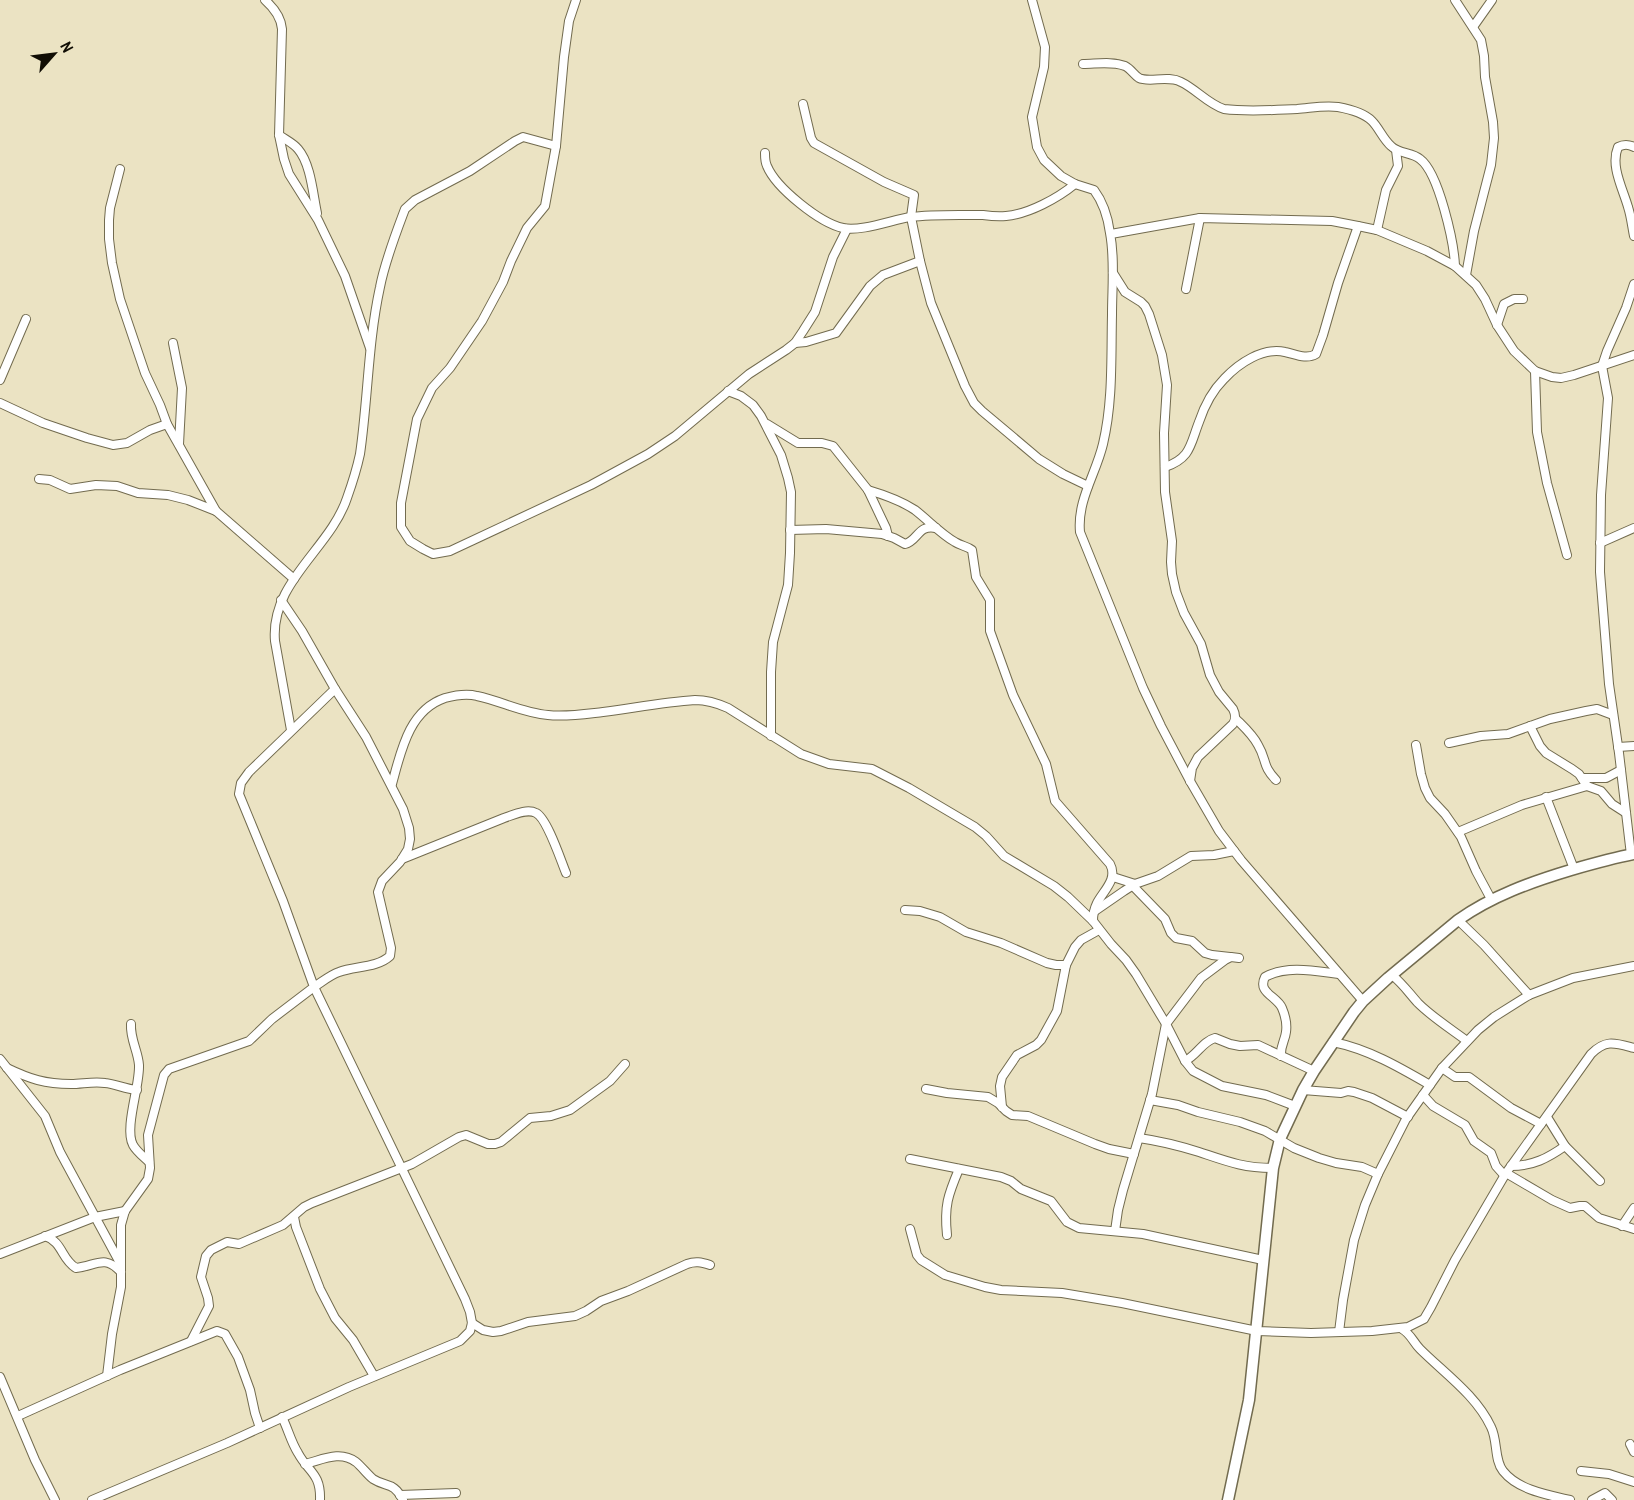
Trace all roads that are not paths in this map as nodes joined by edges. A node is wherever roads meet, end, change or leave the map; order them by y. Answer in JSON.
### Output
{"nodes":[{"id":1,"x":265,"y":0,"type":"edge"},
{"id":2,"x":576,"y":0,"type":"edge"},
{"id":3,"x":1032,"y":0,"type":"edge"},
{"id":4,"x":1455,"y":0,"type":"edge"},
{"id":5,"x":1492,"y":0,"type":"edge"},
{"id":6,"x":1473,"y":27,"type":"junction"},
{"id":7,"x":1083,"y":64,"type":"dead end"},
{"id":8,"x":803,"y":104,"type":"dead end"},
{"id":9,"x":279,"y":135,"type":"junction"},
{"id":10,"x":556,"y":147,"type":"junction"},
{"id":11,"x":1634,"y":147,"type":"edge"},
{"id":12,"x":1396,"y":150,"type":"junction"},
{"id":13,"x":765,"y":153,"type":"dead end"},
{"id":14,"x":120,"y":169,"type":"dead end"},
{"id":15,"x":1075,"y":184,"type":"junction"},
{"id":16,"x":911,"y":217,"type":"junction"},
{"id":17,"x":1200,"y":218,"type":"junction"},
{"id":18,"x":318,"y":220,"type":"junction"},
{"id":19,"x":1358,"y":226,"type":"junction"},
{"id":20,"x":847,"y":229,"type":"junction"},
{"id":21,"x":1377,"y":230,"type":"junction"},
{"id":22,"x":1111,"y":234,"type":"junction"},
{"id":23,"x":1634,"y":236,"type":"edge"},
{"id":24,"x":920,"y":261,"type":"junction"},
{"id":25,"x":1455,"y":266,"type":"junction"},
{"id":26,"x":1113,"y":272,"type":"junction"},
{"id":27,"x":1466,"y":276,"type":"junction"},
{"id":28,"x":1634,"y":284,"type":"edge"},
{"id":29,"x":1186,"y":289,"type":"dead end"},
{"id":30,"x":1523,"y":299,"type":"dead end"},
{"id":31,"x":26,"y":319,"type":"dead end"},
{"id":32,"x":1497,"y":324,"type":"junction"},
{"id":33,"x":173,"y":343,"type":"dead end"},
{"id":34,"x":795,"y":343,"type":"junction"},
{"id":35,"x":371,"y":349,"type":"junction"},
{"id":36,"x":1634,"y":355,"type":"edge"},
{"id":37,"x":1602,"y":366,"type":"junction"},
{"id":38,"x":1535,"y":371,"type":"junction"},
{"id":39,"x":0,"y":380,"type":"edge"},
{"id":40,"x":728,"y":391,"type":"junction"},
{"id":41,"x":0,"y":403,"type":"edge"},
{"id":42,"x":167,"y":424,"type":"junction"},
{"id":43,"x":766,"y":424,"type":"junction"},
{"id":44,"x":179,"y":445,"type":"junction"},
{"id":45,"x":1165,"y":467,"type":"junction"},
{"id":46,"x":39,"y":479,"type":"dead end"},
{"id":47,"x":1088,"y":486,"type":"junction"},
{"id":48,"x":867,"y":490,"type":"junction"},
{"id":49,"x":216,"y":511,"type":"junction"},
{"id":50,"x":937,"y":528,"type":"junction"},
{"id":51,"x":1634,"y":528,"type":"edge"},
{"id":52,"x":790,"y":530,"type":"junction"},
{"id":53,"x":888,"y":536,"type":"junction"},
{"id":54,"x":1600,"y":543,"type":"junction"},
{"id":55,"x":1567,"y":555,"type":"dead end"},
{"id":56,"x":294,"y":579,"type":"junction"},
{"id":57,"x":281,"y":600,"type":"junction"},
{"id":58,"x":335,"y":689,"type":"junction"},
{"id":59,"x":1613,"y":715,"type":"junction"},
{"id":60,"x":1236,"y":719,"type":"junction"},
{"id":61,"x":1530,"y":726,"type":"junction"},
{"id":62,"x":291,"y":730,"type":"junction"},
{"id":63,"x":771,"y":736,"type":"junction"},
{"id":64,"x":1449,"y":743,"type":"dead end"},
{"id":65,"x":1416,"y":745,"type":"dead end"},
{"id":66,"x":1634,"y":746,"type":"edge"},
{"id":67,"x":1618,"y":747,"type":"junction"},
{"id":68,"x":1621,"y":770,"type":"junction"},
{"id":69,"x":1275,"y":780,"type":"dead end"},
{"id":70,"x":1190,"y":781,"type":"junction"},
{"id":71,"x":1585,"y":782,"type":"junction"},
{"id":72,"x":392,"y":784,"type":"junction"},
{"id":73,"x":1546,"y":797,"type":"junction"},
{"id":74,"x":1626,"y":813,"type":"junction"},
{"id":75,"x":1458,"y":832,"type":"junction"},
{"id":76,"x":1234,"y":851,"type":"junction"},
{"id":77,"x":1633,"y":855,"type":"edge"},
{"id":78,"x":402,"y":859,"type":"junction"},
{"id":79,"x":1574,"y":869,"type":"junction"},
{"id":80,"x":566,"y":873,"type":"dead end"},
{"id":81,"x":1113,"y":877,"type":"junction"},
{"id":82,"x":1134,"y":885,"type":"junction"},
{"id":83,"x":1491,"y":899,"type":"junction"},
{"id":84,"x":904,"y":910,"type":"dead end"},
{"id":85,"x":1093,"y":917,"type":"junction"},
{"id":86,"x":1458,"y":920,"type":"junction"},
{"id":87,"x":1099,"y":930,"type":"junction"},
{"id":88,"x":1066,"y":965,"type":"junction"},
{"id":89,"x":1634,"y":966,"type":"edge"},
{"id":90,"x":1339,"y":974,"type":"junction"},
{"id":91,"x":1392,"y":975,"type":"junction"},
{"id":92,"x":314,"y":987,"type":"junction"},
{"id":93,"x":1529,"y":995,"type":"junction"},
{"id":94,"x":1363,"y":1001,"type":"junction"},
{"id":95,"x":131,"y":1024,"type":"dead end"},
{"id":96,"x":1166,"y":1024,"type":"junction"},
{"id":97,"x":1467,"y":1041,"type":"junction"},
{"id":98,"x":1333,"y":1042,"type":"junction"},
{"id":99,"x":1634,"y":1048,"type":"edge"},
{"id":100,"x":1281,"y":1056,"type":"junction"},
{"id":101,"x":0,"y":1059,"type":"edge"},
{"id":102,"x":1185,"y":1061,"type":"junction"},
{"id":103,"x":625,"y":1064,"type":"dead end"},
{"id":104,"x":6,"y":1068,"type":"junction"},
{"id":105,"x":1442,"y":1068,"type":"junction"},
{"id":106,"x":1314,"y":1071,"type":"junction"},
{"id":107,"x":1430,"y":1085,"type":"junction"},
{"id":108,"x":926,"y":1089,"type":"dead end"},
{"id":109,"x":137,"y":1090,"type":"junction"},
{"id":110,"x":1303,"y":1090,"type":"junction"},
{"id":111,"x":1423,"y":1095,"type":"junction"},
{"id":112,"x":1150,"y":1100,"type":"junction"},
{"id":113,"x":1295,"y":1106,"type":"junction"},
{"id":114,"x":1002,"y":1107,"type":"junction"},
{"id":115,"x":1408,"y":1117,"type":"junction"},
{"id":116,"x":1547,"y":1117,"type":"junction"},
{"id":117,"x":1541,"y":1124,"type":"junction"},
{"id":118,"x":1140,"y":1138,"type":"junction"},
{"id":119,"x":1280,"y":1139,"type":"junction"},
{"id":120,"x":1565,"y":1146,"type":"junction"},
{"id":121,"x":1134,"y":1154,"type":"junction"},
{"id":122,"x":910,"y":1159,"type":"dead end"},
{"id":123,"x":149,"y":1162,"type":"junction"},
{"id":124,"x":402,"y":1167,"type":"junction"},
{"id":125,"x":1272,"y":1168,"type":"junction"},
{"id":126,"x":959,"y":1169,"type":"junction"},
{"id":127,"x":1507,"y":1171,"type":"junction"},
{"id":128,"x":1378,"y":1174,"type":"junction"},
{"id":129,"x":1600,"y":1180,"type":"dead end"},
{"id":130,"x":1634,"y":1208,"type":"edge"},
{"id":131,"x":126,"y":1211,"type":"junction"},
{"id":132,"x":95,"y":1217,"type":"junction"},
{"id":133,"x":294,"y":1217,"type":"junction"},
{"id":134,"x":1622,"y":1226,"type":"junction"},
{"id":135,"x":910,"y":1229,"type":"dead end"},
{"id":136,"x":1634,"y":1229,"type":"edge"},
{"id":137,"x":1115,"y":1231,"type":"junction"},
{"id":138,"x":947,"y":1235,"type":"dead end"},
{"id":139,"x":45,"y":1236,"type":"junction"},
{"id":140,"x":0,"y":1254,"type":"edge"},
{"id":141,"x":1263,"y":1260,"type":"junction"},
{"id":142,"x":710,"y":1265,"type":"dead end"},
{"id":143,"x":121,"y":1268,"type":"junction"},
{"id":144,"x":472,"y":1323,"type":"junction"},
{"id":145,"x":1402,"y":1329,"type":"junction"},
{"id":146,"x":1257,"y":1331,"type":"junction"},
{"id":147,"x":1339,"y":1332,"type":"junction"},
{"id":148,"x":191,"y":1341,"type":"junction"},
{"id":149,"x":107,"y":1376,"type":"junction"},
{"id":150,"x":374,"y":1376,"type":"junction"},
{"id":151,"x":0,"y":1377,"type":"edge"},
{"id":152,"x":18,"y":1416,"type":"junction"},
{"id":153,"x":282,"y":1418,"type":"junction"},
{"id":154,"x":261,"y":1428,"type":"junction"},
{"id":155,"x":305,"y":1464,"type":"junction"},
{"id":156,"x":1581,"y":1471,"type":"dead end"},
{"id":157,"x":1634,"y":1482,"type":"edge"},
{"id":158,"x":456,"y":1493,"type":"dead end"},
{"id":159,"x":402,"y":1497,"type":"edge"},
{"id":160,"x":55,"y":1500,"type":"edge"},
{"id":161,"x":92,"y":1500,"type":"edge"},
{"id":162,"x":320,"y":1500,"type":"edge"},
{"id":163,"x":1228,"y":1500,"type":"edge"},
{"id":164,"x":1570,"y":1500,"type":"edge"},
{"id":165,"x":1592,"y":1500,"type":"edge"},
{"id":166,"x":1612,"y":1500,"type":"edge"}],
"edges":[{"from":1,"to":9,"type":"street"},
{"from":2,"to":10,"type":"street"},
{"from":3,"to":15,"type":"street"},
{"from":4,"to":6,"type":"street"},
{"from":5,"to":6,"type":"street"},
{"from":6,"to":27,"type":"street"},
{"from":7,"to":12,"type":"street"},
{"from":8,"to":16,"type":"street"},
{"from":9,"to":18,"type":"street"},
{"from":9,"to":18,"type":"street"},
{"from":10,"to":35,"type":"street"},
{"from":10,"to":40,"type":"street"},
{"from":11,"to":23,"type":"street"},
{"from":12,"to":21,"type":"street"},
{"from":12,"to":25,"type":"street"},
{"from":13,"to":20,"type":"street"},
{"from":14,"to":42,"type":"street"},
{"from":15,"to":16,"type":"street"},
{"from":15,"to":22,"type":"street"},
{"from":16,"to":20,"type":"street"},
{"from":16,"to":24,"type":"street"},
{"from":17,"to":19,"type":"street"},
{"from":17,"to":22,"type":"street"},
{"from":17,"to":29,"type":"street"},
{"from":18,"to":35,"type":"street"},
{"from":19,"to":21,"type":"street"},
{"from":19,"to":45,"type":"street"},
{"from":20,"to":34,"type":"street"},
{"from":21,"to":25,"type":"street"},
{"from":22,"to":26,"type":"street"},
{"from":24,"to":34,"type":"street"},
{"from":24,"to":47,"type":"street"},
{"from":25,"to":27,"type":"street"},
{"from":26,"to":45,"type":"street"},
{"from":26,"to":47,"type":"street"},
{"from":27,"to":32,"type":"street"},
{"from":28,"to":37,"type":"street"},
{"from":30,"to":32,"type":"street"},
{"from":31,"to":39,"type":"street"},
{"from":32,"to":38,"type":"street"},
{"from":33,"to":44,"type":"street"},
{"from":34,"to":40,"type":"street"},
{"from":35,"to":56,"type":"street"},
{"from":36,"to":37,"type":"street"},
{"from":37,"to":38,"type":"street"},
{"from":37,"to":54,"type":"street"},
{"from":38,"to":55,"type":"street"},
{"from":40,"to":43,"type":"street"},
{"from":41,"to":42,"type":"street"},
{"from":42,"to":44,"type":"street"},
{"from":43,"to":48,"type":"street"},
{"from":43,"to":52,"type":"street"},
{"from":44,"to":49,"type":"street"},
{"from":45,"to":60,"type":"street"},
{"from":46,"to":49,"type":"street"},
{"from":47,"to":70,"type":"street"},
{"from":48,"to":50,"type":"street"},
{"from":48,"to":53,"type":"street"},
{"from":49,"to":56,"type":"street"},
{"from":50,"to":53,"type":"street"},
{"from":50,"to":81,"type":"street"},
{"from":51,"to":54,"type":"street"},
{"from":52,"to":53,"type":"street"},
{"from":52,"to":63,"type":"street"},
{"from":54,"to":59,"type":"street"},
{"from":56,"to":57,"type":"street"},
{"from":57,"to":58,"type":"street"},
{"from":57,"to":62,"type":"street"},
{"from":58,"to":62,"type":"street"},
{"from":58,"to":72,"type":"street"},
{"from":59,"to":61,"type":"street"},
{"from":59,"to":67,"type":"street"},
{"from":60,"to":69,"type":"street"},
{"from":60,"to":70,"type":"street"},
{"from":61,"to":64,"type":"street"},
{"from":61,"to":71,"type":"street"},
{"from":62,"to":92,"type":"street"},
{"from":63,"to":72,"type":"street"},
{"from":63,"to":85,"type":"street"},
{"from":65,"to":75,"type":"street"},
{"from":66,"to":67,"type":"street"},
{"from":67,"to":68,"type":"street"},
{"from":68,"to":71,"type":"street"},
{"from":68,"to":74,"type":"street"},
{"from":70,"to":76,"type":"street"},
{"from":71,"to":73,"type":"street"},
{"from":71,"to":74,"type":"street"},
{"from":72,"to":78,"type":"street"},
{"from":73,"to":75,"type":"street"},
{"from":73,"to":79,"type":"street"},
{"from":74,"to":77,"type":"street"},
{"from":75,"to":83,"type":"street"},
{"from":76,"to":82,"type":"street"},
{"from":76,"to":90,"type":"street"},
{"from":77,"to":79,"type":"street"},
{"from":78,"to":80,"type":"street"},
{"from":78,"to":92,"type":"street"},
{"from":79,"to":83,"type":"street"},
{"from":81,"to":82,"type":"street"},
{"from":81,"to":85,"type":"street"},
{"from":82,"to":85,"type":"street"},
{"from":82,"to":96,"type":"street"},
{"from":83,"to":86,"type":"street"},
{"from":84,"to":88,"type":"street"},
{"from":85,"to":87,"type":"street"},
{"from":86,"to":91,"type":"street"},
{"from":86,"to":93,"type":"street"},
{"from":87,"to":88,"type":"street"},
{"from":87,"to":96,"type":"street"},
{"from":88,"to":114,"type":"street"},
{"from":89,"to":93,"type":"street"},
{"from":90,"to":94,"type":"street"},
{"from":90,"to":100,"type":"street"},
{"from":91,"to":94,"type":"street"},
{"from":91,"to":97,"type":"street"},
{"from":92,"to":123,"type":"street"},
{"from":92,"to":124,"type":"street"},
{"from":93,"to":97,"type":"street"},
{"from":94,"to":98,"type":"street"},
{"from":95,"to":109,"type":"street"},
{"from":96,"to":102,"type":"street"},
{"from":96,"to":112,"type":"street"},
{"from":97,"to":105,"type":"street"},
{"from":98,"to":106,"type":"street"},
{"from":98,"to":107,"type":"street"},
{"from":99,"to":116,"type":"street"},
{"from":100,"to":102,"type":"street"},
{"from":100,"to":106,"type":"street"},
{"from":101,"to":104,"type":"street"},
{"from":102,"to":113,"type":"street"},
{"from":103,"to":124,"type":"street"},
{"from":104,"to":109,"type":"street"},
{"from":104,"to":132,"type":"street"},
{"from":105,"to":107,"type":"street"},
{"from":105,"to":117,"type":"street"},
{"from":106,"to":110,"type":"street"},
{"from":107,"to":111,"type":"street"},
{"from":108,"to":114,"type":"street"},
{"from":109,"to":123,"type":"street"},
{"from":110,"to":113,"type":"street"},
{"from":110,"to":115,"type":"street"},
{"from":111,"to":115,"type":"street"},
{"from":111,"to":127,"type":"street"},
{"from":112,"to":118,"type":"street"},
{"from":112,"to":119,"type":"street"},
{"from":113,"to":119,"type":"street"},
{"from":114,"to":121,"type":"street"},
{"from":115,"to":128,"type":"street"},
{"from":116,"to":117,"type":"street"},
{"from":116,"to":120,"type":"street"},
{"from":117,"to":127,"type":"street"},
{"from":118,"to":121,"type":"street"},
{"from":118,"to":125,"type":"street"},
{"from":119,"to":125,"type":"street"},
{"from":119,"to":128,"type":"street"},
{"from":120,"to":127,"type":"street"},
{"from":120,"to":129,"type":"street"},
{"from":121,"to":137,"type":"street"},
{"from":122,"to":126,"type":"street"},
{"from":123,"to":131,"type":"street"},
{"from":124,"to":133,"type":"street"},
{"from":124,"to":144,"type":"street"},
{"from":125,"to":141,"type":"street"},
{"from":126,"to":137,"type":"street"},
{"from":126,"to":138,"type":"street"},
{"from":127,"to":134,"type":"street"},
{"from":127,"to":145,"type":"street"},
{"from":128,"to":147,"type":"street"},
{"from":130,"to":134,"type":"street"},
{"from":131,"to":132,"type":"street"},
{"from":131,"to":143,"type":"street"},
{"from":132,"to":139,"type":"street"},
{"from":132,"to":143,"type":"street"},
{"from":133,"to":148,"type":"street"},
{"from":133,"to":150,"type":"street"},
{"from":134,"to":136,"type":"street"},
{"from":135,"to":146,"type":"street"},
{"from":137,"to":141,"type":"street"},
{"from":139,"to":140,"type":"street"},
{"from":139,"to":143,"type":"street"},
{"from":141,"to":146,"type":"street"},
{"from":142,"to":144,"type":"street"},
{"from":143,"to":149,"type":"street"},
{"from":144,"to":150,"type":"street"},
{"from":145,"to":147,"type":"street"},
{"from":145,"to":164,"type":"street"},
{"from":146,"to":147,"type":"street"},
{"from":146,"to":163,"type":"street"},
{"from":148,"to":149,"type":"street"},
{"from":148,"to":154,"type":"street"},
{"from":149,"to":152,"type":"street"},
{"from":150,"to":153,"type":"street"},
{"from":151,"to":152,"type":"street"},
{"from":152,"to":160,"type":"street"},
{"from":153,"to":154,"type":"street"},
{"from":153,"to":155,"type":"street"},
{"from":154,"to":161,"type":"street"},
{"from":155,"to":159,"type":"street"},
{"from":155,"to":162,"type":"street"},
{"from":156,"to":157,"type":"street"},
{"from":158,"to":159,"type":"street"},
{"from":165,"to":166,"type":"street"}]}
